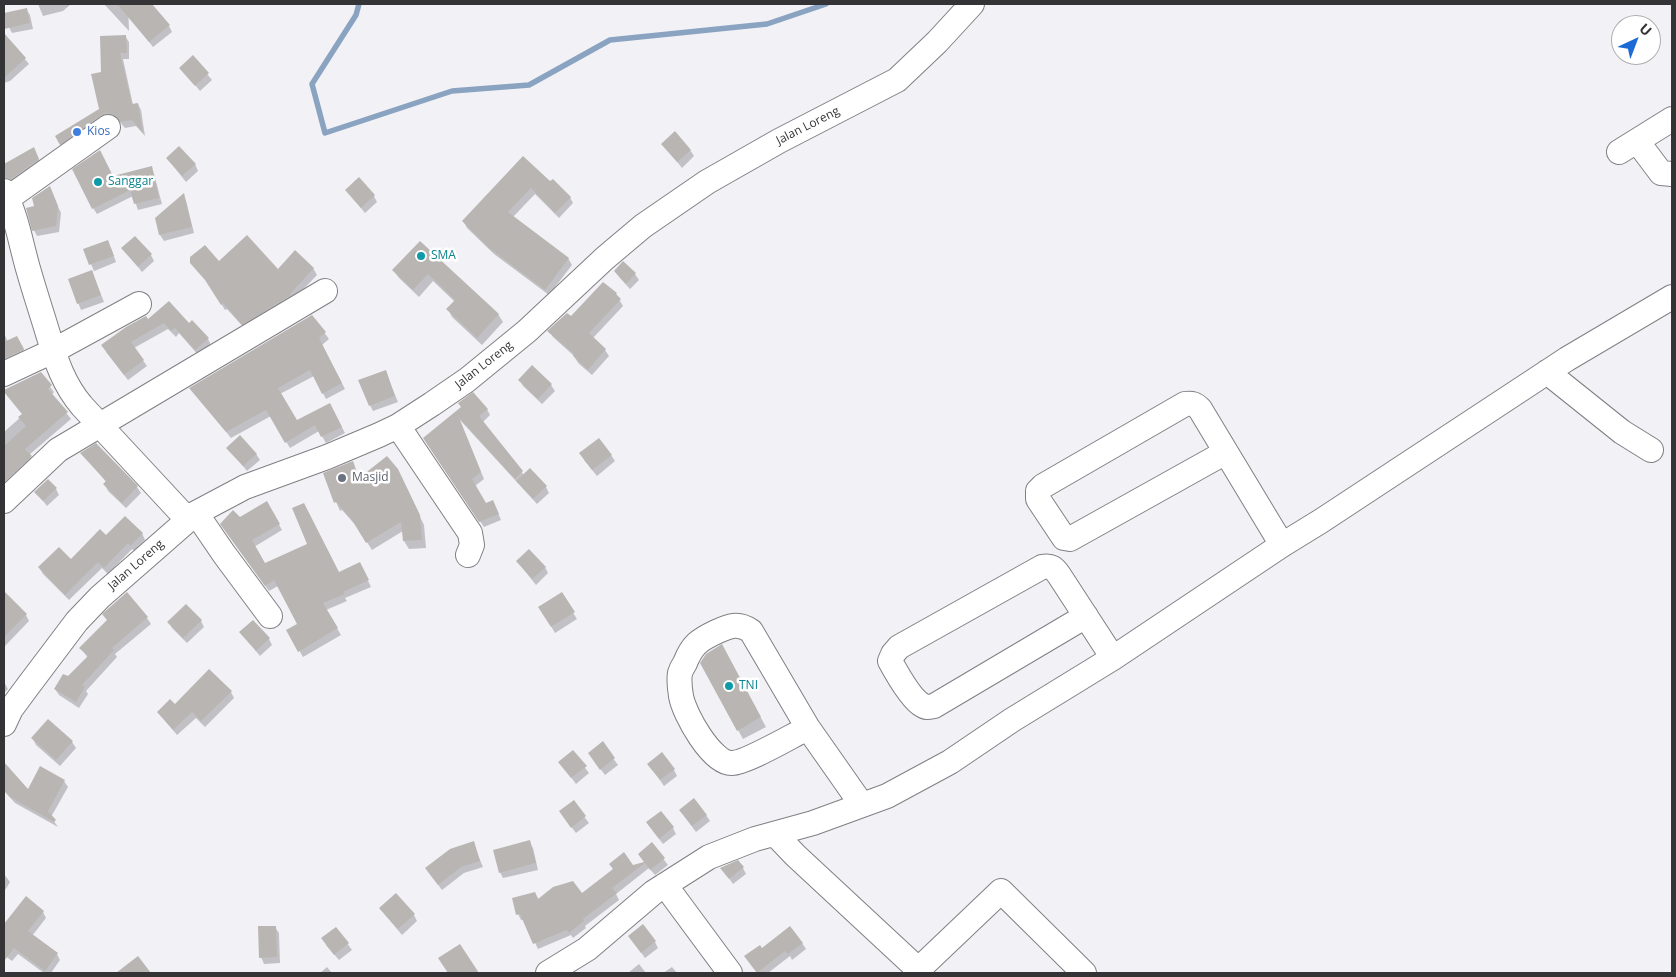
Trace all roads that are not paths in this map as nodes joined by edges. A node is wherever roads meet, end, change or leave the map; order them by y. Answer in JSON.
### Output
{"nodes":[{"id":1,"x":972,"y":4,"type":"edge"},
{"id":2,"x":1672,"y":119,"type":"edge"},
{"id":3,"x":108,"y":127,"type":"dead end"},
{"id":4,"x":1672,"y":174,"type":"edge"},
{"id":5,"x":6,"y":195,"type":"edge"},
{"id":6,"x":325,"y":291,"type":"dead end"},
{"id":7,"x":1672,"y":297,"type":"edge"},
{"id":8,"x":139,"y":304,"type":"dead end"},
{"id":9,"x":53,"y":351,"type":"junction"},
{"id":10,"x":1547,"y":372,"type":"junction"},
{"id":11,"x":4,"y":374,"type":"edge"},
{"id":12,"x":101,"y":425,"type":"junction"},
{"id":13,"x":398,"y":426,"type":"junction"},
{"id":14,"x":1651,"y":450,"type":"dead end"},
{"id":15,"x":1226,"y":452,"type":"junction"},
{"id":16,"x":4,"y":501,"type":"edge"},
{"id":17,"x":192,"y":516,"type":"junction"},
{"id":18,"x":1282,"y":545,"type":"junction"},
{"id":19,"x":468,"y":555,"type":"dead end"},
{"id":20,"x":270,"y":616,"type":"dead end"},
{"id":21,"x":1086,"y":616,"type":"junction"},
{"id":22,"x":1113,"y":658,"type":"junction"},
{"id":23,"x":6,"y":712,"type":"edge"},
{"id":24,"x":808,"y":728,"type":"junction"},
{"id":25,"x":862,"y":805,"type":"junction"},
{"id":26,"x":765,"y":836,"type":"junction"},
{"id":27,"x":665,"y":885,"type":"junction"},
{"id":28,"x":920,"y":972,"type":"edge"},
{"id":29,"x":548,"y":973,"type":"edge"},
{"id":30,"x":730,"y":973,"type":"edge"},
{"id":31,"x":1084,"y":973,"type":"edge"}],
"edges":[{"from":1,"to":13,"type":"street","name":"Jalan Loreng"},
{"from":2,"to":4,"type":"street"},
{"from":3,"to":5,"type":"street"},
{"from":5,"to":9,"type":"street"},
{"from":6,"to":12,"type":"street"},
{"from":7,"to":10,"type":"street"},
{"from":8,"to":9,"type":"street"},
{"from":9,"to":11,"type":"street"},
{"from":9,"to":12,"type":"street"},
{"from":10,"to":14,"type":"street"},
{"from":10,"to":18,"type":"street"},
{"from":12,"to":16,"type":"street"},
{"from":12,"to":17,"type":"street"},
{"from":13,"to":17,"type":"street","name":"Jalan Loreng"},
{"from":13,"to":19,"type":"street"},
{"from":15,"to":15,"type":"street"},
{"from":15,"to":18,"type":"street"},
{"from":17,"to":20,"type":"street"},
{"from":17,"to":23,"type":"street","name":"Jalan Loreng"},
{"from":18,"to":22,"type":"street"},
{"from":21,"to":21,"type":"street"},
{"from":21,"to":22,"type":"street"},
{"from":22,"to":25,"type":"street"},
{"from":24,"to":24,"type":"street"},
{"from":24,"to":25,"type":"street"},
{"from":25,"to":26,"type":"street"},
{"from":26,"to":27,"type":"street"},
{"from":26,"to":28,"type":"street"},
{"from":27,"to":29,"type":"street"},
{"from":27,"to":30,"type":"street"},
{"from":28,"to":31,"type":"street"}]}
